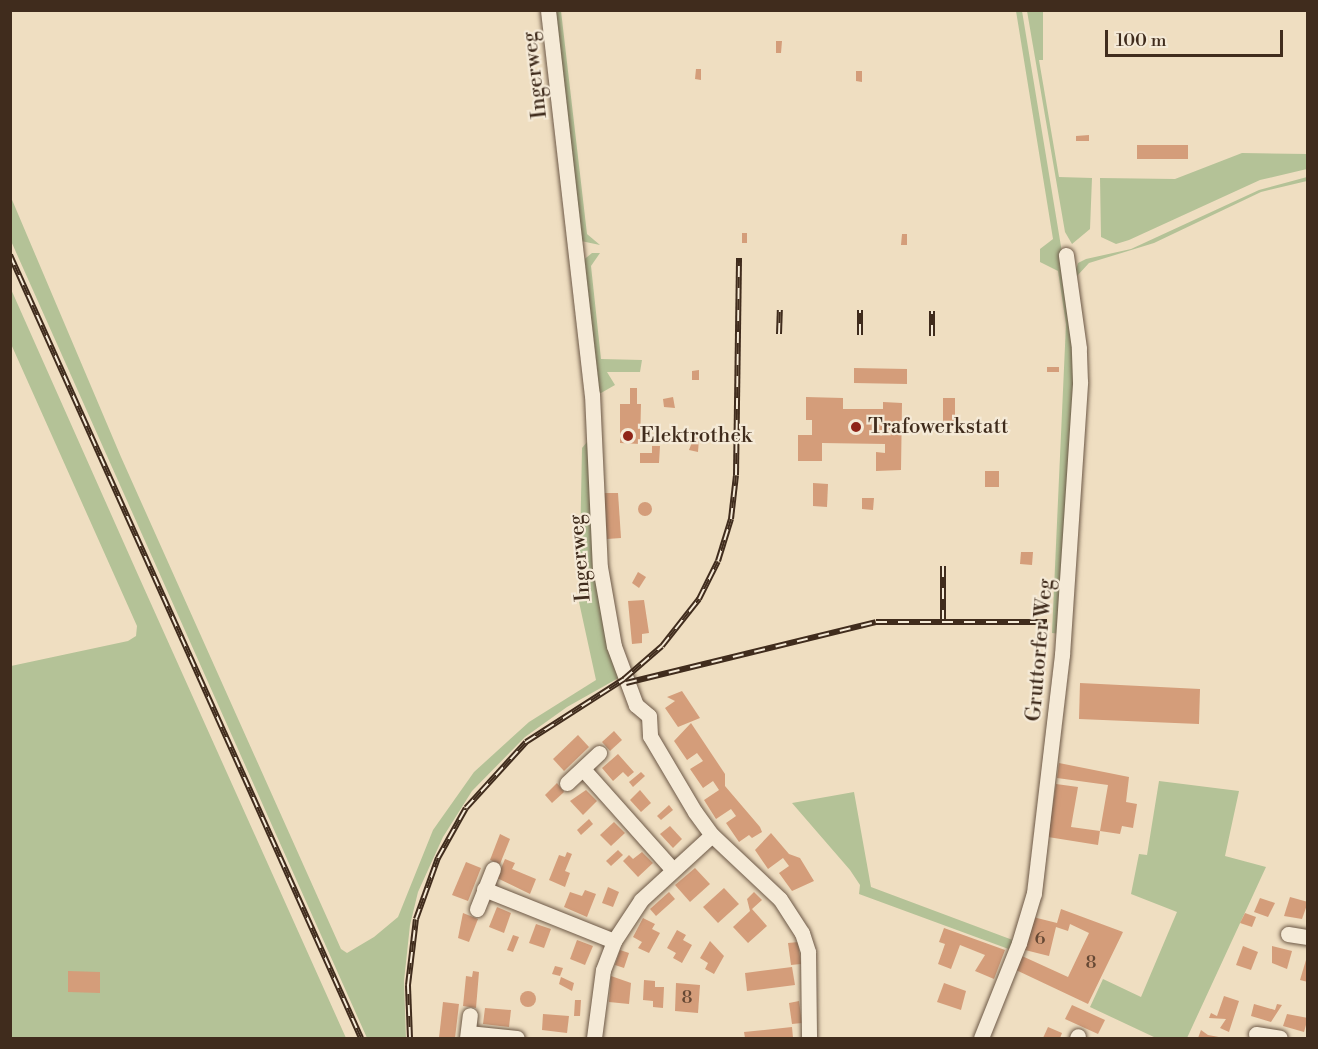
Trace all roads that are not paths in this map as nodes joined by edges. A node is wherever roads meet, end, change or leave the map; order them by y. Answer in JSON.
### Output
{"nodes":[{"id":1,"x":548,"y":10,"type":"edge"},
{"id":2,"x":1066,"y":255,"type":"dead end"},
{"id":3,"x":599,"y":753,"type":"dead end"},
{"id":4,"x":583,"y":769,"type":"junction"},
{"id":5,"x":567,"y":783,"type":"dead end"},
{"id":6,"x":711,"y":836,"type":"junction"},
{"id":7,"x":493,"y":869,"type":"dead end"},
{"id":8,"x":673,"y":870,"type":"junction"},
{"id":9,"x":484,"y":890,"type":"junction"},
{"id":10,"x":477,"y":909,"type":"dead end"},
{"id":11,"x":1288,"y":934,"type":"dead end"},
{"id":12,"x":1308,"y":937,"type":"edge"},
{"id":13,"x":614,"y":941,"type":"junction"},
{"id":14,"x":470,"y":1015,"type":"dead end"},
{"id":15,"x":1256,"y":1034,"type":"dead end"},
{"id":16,"x":467,"y":1036,"type":"edge"},
{"id":17,"x":517,"y":1038,"type":"edge"},
{"id":18,"x":594,"y":1038,"type":"edge"},
{"id":19,"x":809,"y":1038,"type":"edge"},
{"id":20,"x":981,"y":1038,"type":"edge"},
{"id":21,"x":1280,"y":1038,"type":"edge"}],
"edges":[{"from":1,"to":6,"type":"street","name":"Ingerweg"},
{"from":2,"to":20,"type":"street","name":"Gruttorfer Weg"},
{"from":3,"to":4,"type":"street"},
{"from":4,"to":5,"type":"street"},
{"from":4,"to":8,"type":"street"},
{"from":6,"to":8,"type":"street"},
{"from":6,"to":19,"type":"street","name":"Ingerweg"},
{"from":7,"to":9,"type":"street"},
{"from":8,"to":13,"type":"street"},
{"from":9,"to":10,"type":"street"},
{"from":9,"to":13,"type":"street"},
{"from":11,"to":12,"type":"street"},
{"from":13,"to":18,"type":"street"},
{"from":14,"to":16,"type":"street"},
{"from":15,"to":21,"type":"street"},
{"from":16,"to":17,"type":"street"}]}
